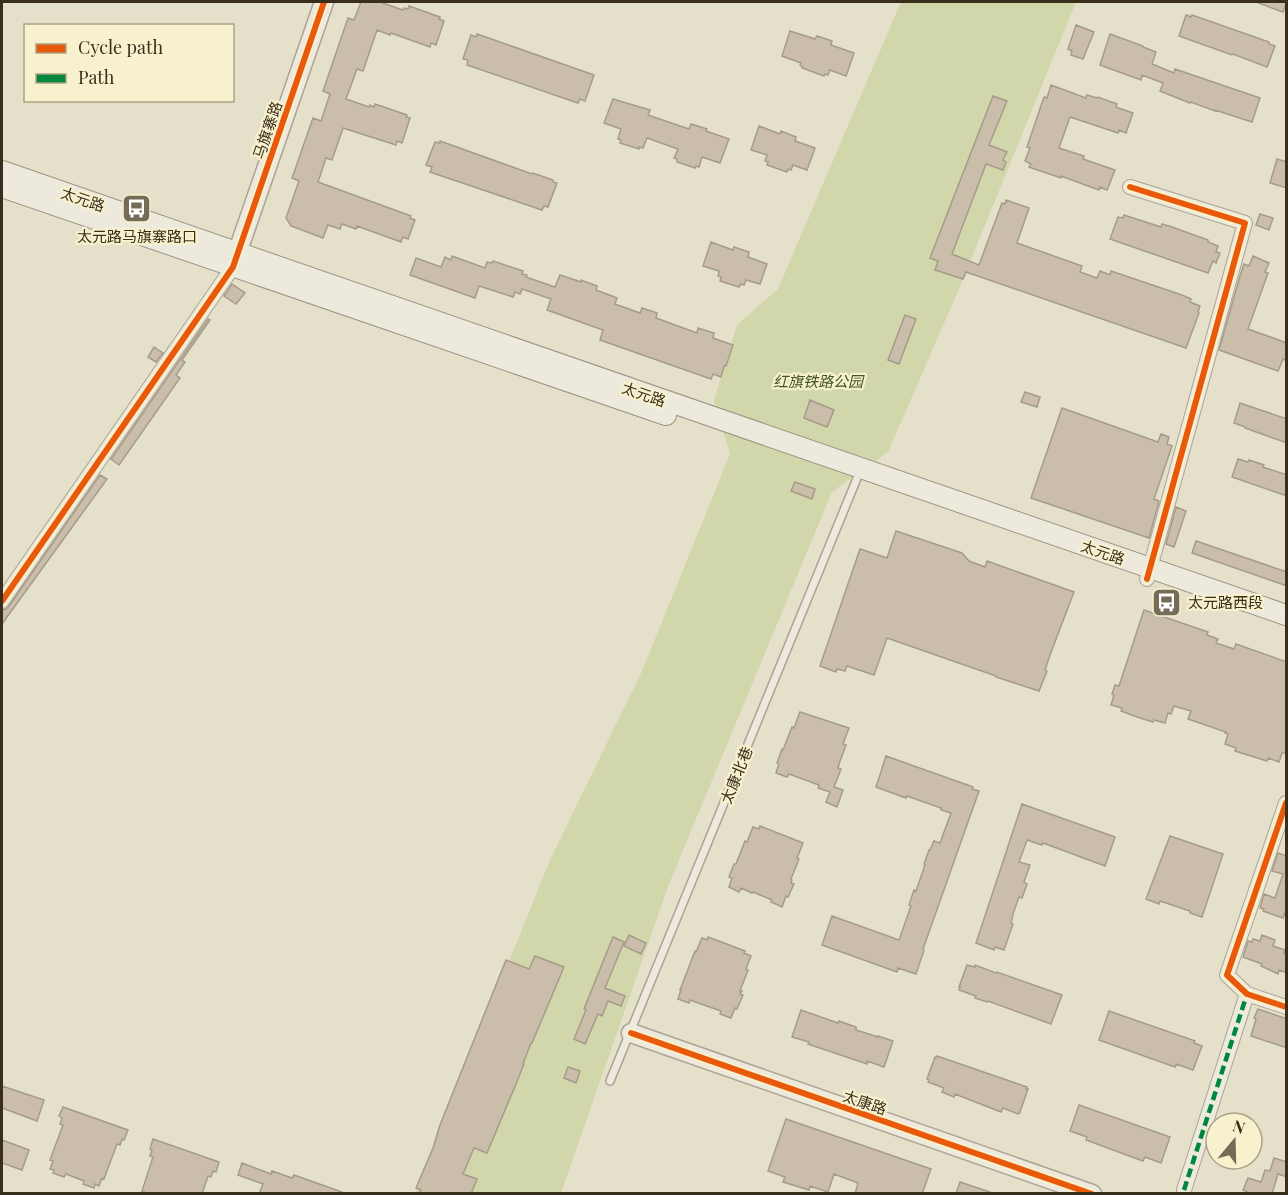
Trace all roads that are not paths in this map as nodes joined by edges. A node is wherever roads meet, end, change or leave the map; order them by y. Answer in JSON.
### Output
{"nodes":[{"id":1,"x":312,"y":2,"type":"edge"},
{"id":2,"x":324,"y":2,"type":"edge"},
{"id":3,"x":2,"y":171,"type":"edge"},
{"id":4,"x":2,"y":187,"type":"edge"},
{"id":5,"x":1130,"y":187,"type":"dead end"},
{"id":6,"x":229,"y":258,"type":"junction"},
{"id":7,"x":858,"y":474,"type":"junction"},
{"id":8,"x":1149,"y":574,"type":"junction"},
{"id":9,"x":2,"y":601,"type":"edge"},
{"id":10,"x":1287,"y":615,"type":"edge"},
{"id":11,"x":1287,"y":628,"type":"edge"},
{"id":12,"x":1287,"y":803,"type":"edge"},
{"id":13,"x":1247,"y":994,"type":"junction"},
{"id":14,"x":1287,"y":1007,"type":"edge"},
{"id":15,"x":631,"y":1033,"type":"junction"},
{"id":16,"x":610,"y":1081,"type":"dead end"},
{"id":17,"x":1184,"y":1190,"type":"dead end"},
{"id":18,"x":1092,"y":1194,"type":"edge"}],
"edges":[{"from":1,"to":6,"type":"street","name":"马旗寨路"},
{"from":2,"to":6,"type":"street","name":"马旗寨路"},
{"from":3,"to":6,"type":"main road","name":"太元路"},
{"from":4,"to":6,"type":"main road","name":"太元路"},
{"from":5,"to":8,"type":"street"},
{"from":6,"to":7,"type":"main road","name":"太元路"},
{"from":6,"to":9,"type":"street"},
{"from":7,"to":8,"type":"main road","name":"太元路"},
{"from":7,"to":15,"type":"lane","name":"太康北巷"},
{"from":8,"to":10,"type":"main road","name":"太元路"},
{"from":8,"to":11,"type":"main road","name":"太元路"},
{"from":12,"to":13,"type":"street"},
{"from":13,"to":14,"type":"street"},
{"from":13,"to":17,"type":"street"},
{"from":15,"to":16,"type":"lane","name":"太康北巷"},
{"from":15,"to":18,"type":"street","name":"太康路"}]}
